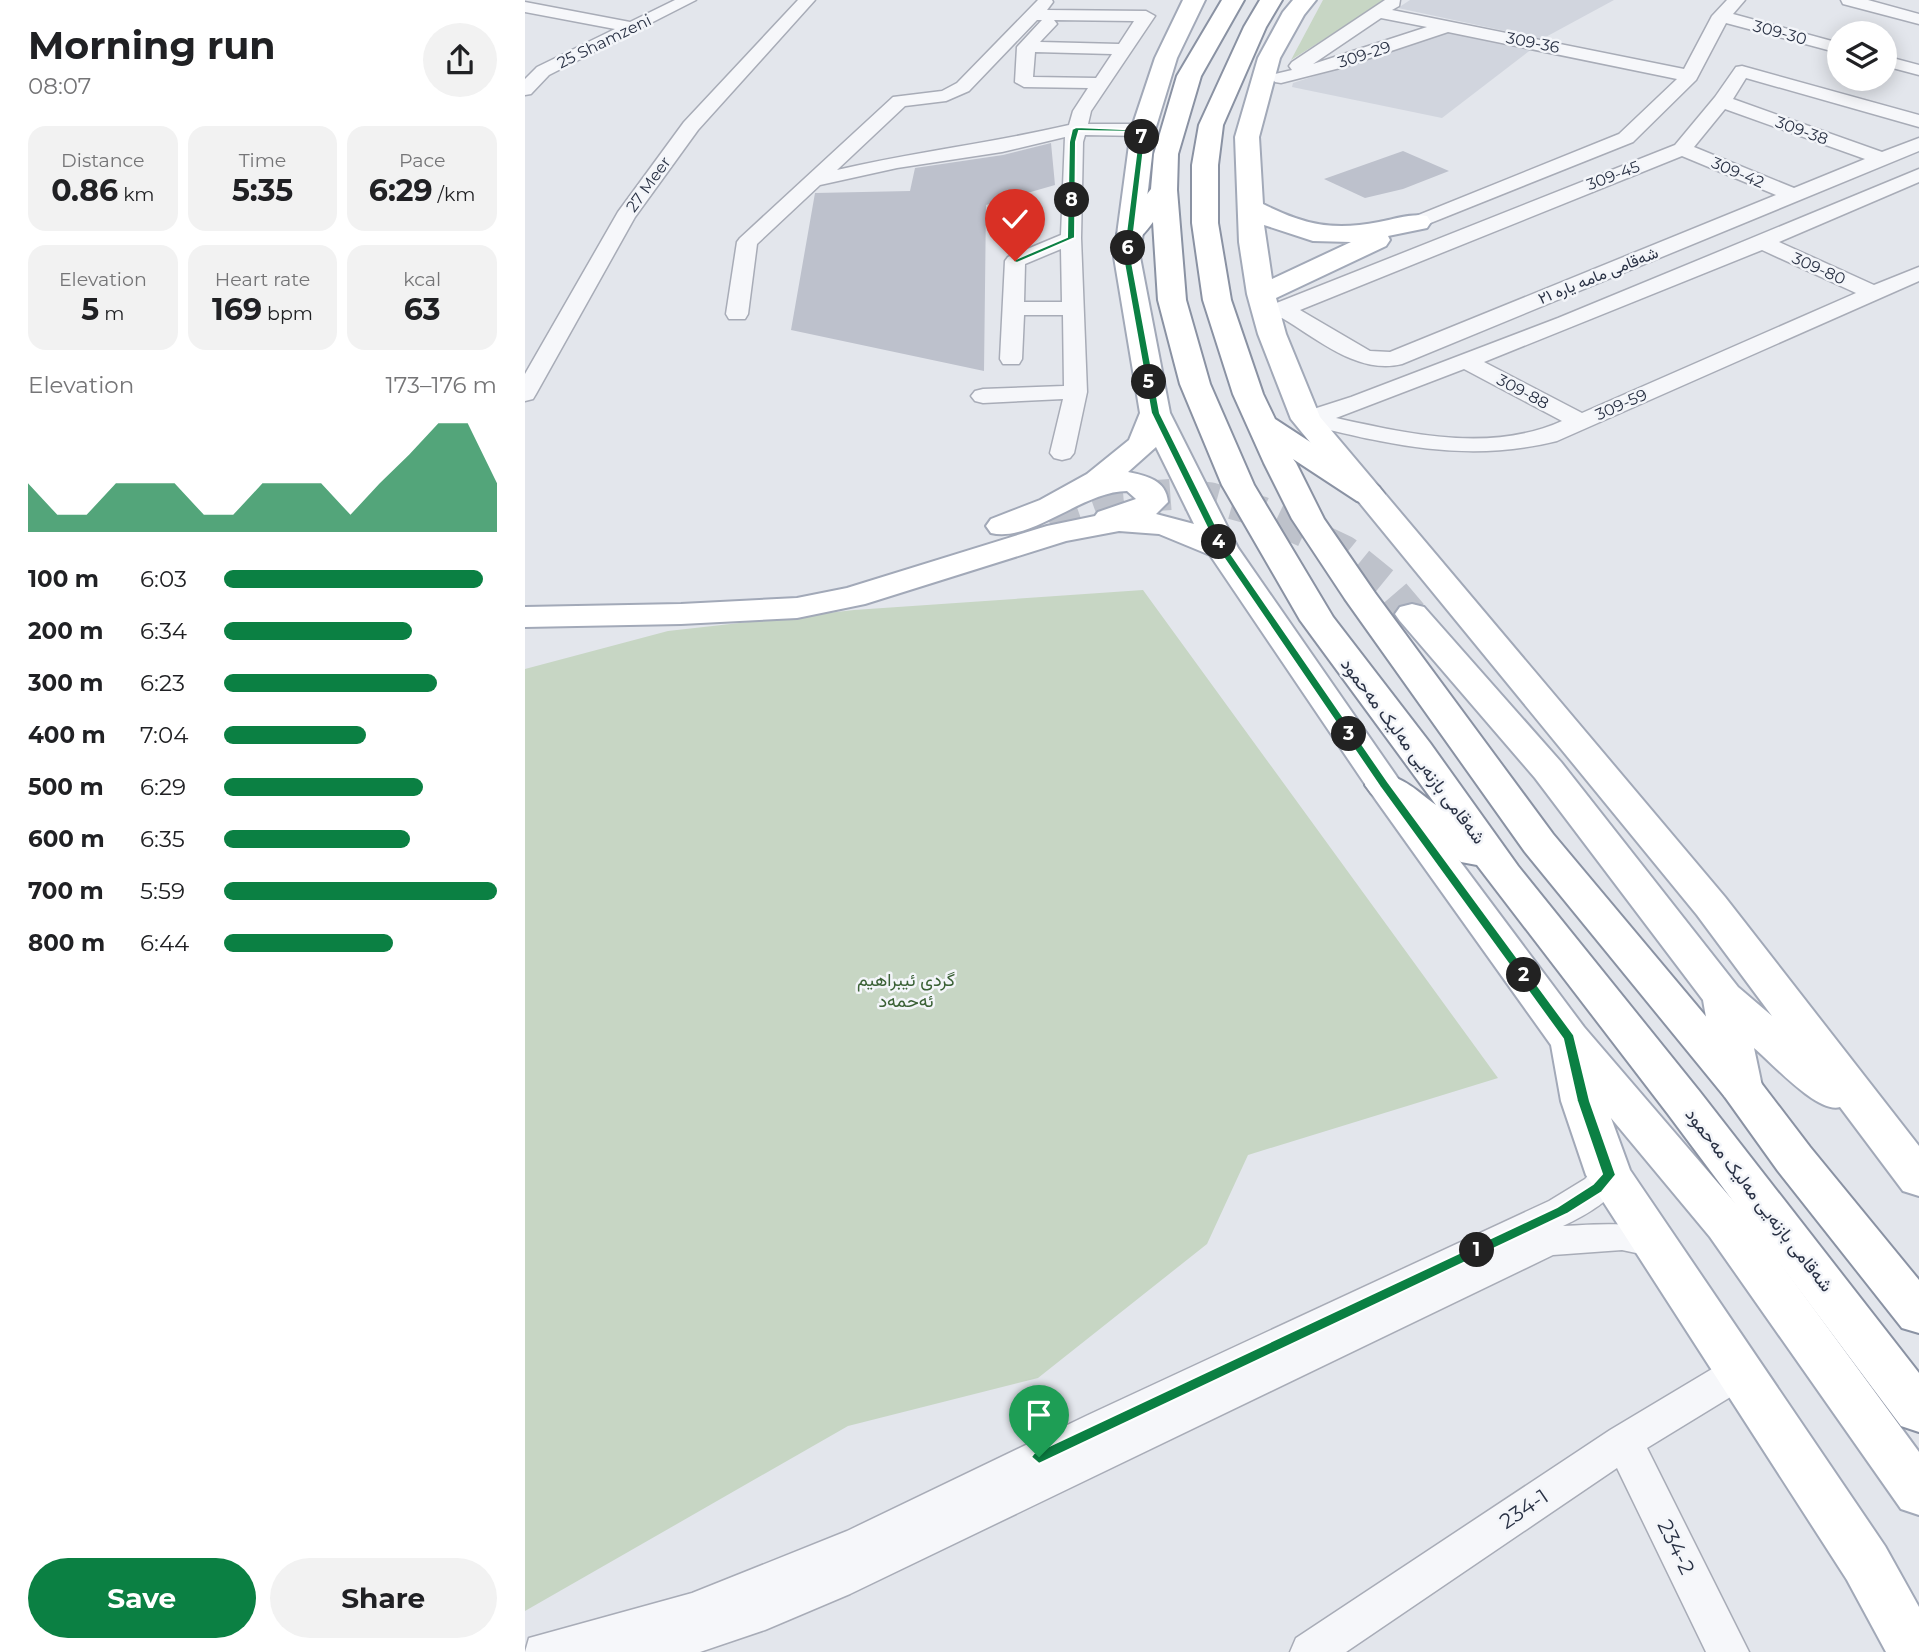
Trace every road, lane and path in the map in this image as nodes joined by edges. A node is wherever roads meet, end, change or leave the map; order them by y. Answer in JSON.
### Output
{"nodes":[{"id":1,"x":688,"y":0,"type":"edge"},
{"id":2,"x":807,"y":0,"type":"edge"},
{"id":3,"x":1075,"y":0,"type":"edge"},
{"id":4,"x":1149,"y":0,"type":"edge"},
{"id":5,"x":1305,"y":0,"type":"edge"},
{"id":6,"x":1397,"y":0,"type":"edge"},
{"id":7,"x":1737,"y":0,"type":"edge"},
{"id":8,"x":1849,"y":0,"type":"edge"},
{"id":9,"x":534,"y":5,"type":"edge"},
{"id":10,"x":1051,"y":8,"type":"edge"},
{"id":11,"x":1376,"y":12,"type":"junction"},
{"id":12,"x":1242,"y":16,"type":"edge"},
{"id":13,"x":1721,"y":16,"type":"junction"},
{"id":14,"x":1919,"y":19,"type":"edge"},
{"id":15,"x":631,"y":27,"type":"junction"},
{"id":16,"x":1447,"y":27,"type":"junction"},
{"id":17,"x":1135,"y":32,"type":"junction"},
{"id":18,"x":1028,"y":37,"type":"junction"},
{"id":19,"x":1175,"y":42,"type":"junction"},
{"id":20,"x":1827,"y":45,"type":"edge"},
{"id":21,"x":1118,"y":57,"type":"junction"},
{"id":22,"x":1897,"y":64,"type":"edge"},
{"id":23,"x":534,"y":69,"type":"edge"},
{"id":24,"x":1919,"y":70,"type":"edge"},
{"id":25,"x":1690,"y":76,"type":"junction"},
{"id":26,"x":1060,"y":82,"type":"junction"},
{"id":27,"x":1272,"y":82,"type":"junction"},
{"id":28,"x":1100,"y":83,"type":"junction"},
{"id":29,"x":525,"y":90,"type":"edge"},
{"id":30,"x":1722,"y":101,"type":"junction"},
{"id":31,"x":1061,"y":102,"type":"dead end"},
{"id":32,"x":1079,"y":120,"type":"junction"},
{"id":33,"x":1919,"y":121,"type":"edge"},
{"id":34,"x":1143,"y":130,"type":"junction"},
{"id":35,"x":1919,"y":144,"type":"edge"},
{"id":36,"x":1682,"y":149,"type":"junction"},
{"id":37,"x":1882,"y":159,"type":"junction"},
{"id":38,"x":1919,"y":175,"type":"edge"},
{"id":39,"x":817,"y":180,"type":"junction"},
{"id":40,"x":1164,"y":190,"type":"junction"},
{"id":41,"x":1793,"y":195,"type":"junction"},
{"id":42,"x":1249,"y":207,"type":"junction"},
{"id":43,"x":1417,"y":222,"type":"junction"},
{"id":44,"x":1130,"y":234,"type":"junction"},
{"id":45,"x":1071,"y":238,"type":"junction"},
{"id":46,"x":1453,"y":239,"type":"junction"},
{"id":47,"x":1764,"y":243,"type":"junction"},
{"id":48,"x":1919,"y":273,"type":"edge"},
{"id":49,"x":1874,"y":293,"type":"junction"},
{"id":50,"x":1270,"y":306,"type":"junction"},
{"id":51,"x":1072,"y":308,"type":"junction"},
{"id":52,"x":1013,"y":309,"type":"junction"},
{"id":53,"x":737,"y":314,"type":"dead end"},
{"id":54,"x":1011,"y":359,"type":"dead end"},
{"id":55,"x":1465,"y":361,"type":"junction"},
{"id":56,"x":1076,"y":392,"type":"junction"},
{"id":57,"x":525,"y":394,"type":"edge"},
{"id":58,"x":983,"y":396,"type":"dead end"},
{"id":59,"x":1155,"y":413,"type":"junction"},
{"id":60,"x":1306,"y":419,"type":"junction"},
{"id":61,"x":1581,"y":422,"type":"junction"},
{"id":62,"x":1262,"y":424,"type":"junction"},
{"id":63,"x":1062,"y":453,"type":"dead end"},
{"id":64,"x":1368,"y":494,"type":"junction"},
{"id":65,"x":1073,"y":496,"type":"junction"},
{"id":66,"x":1097,"y":523,"type":"junction"},
{"id":67,"x":1050,"y":524,"type":"tunnel mouth"},
{"id":68,"x":1222,"y":548,"type":"junction"},
{"id":69,"x":525,"y":594,"type":"edge"},
{"id":70,"x":525,"y":606,"type":"edge"},
{"id":71,"x":1412,"y":614,"type":"tunnel mouth"},
{"id":72,"x":525,"y":617,"type":"edge"},
{"id":73,"x":1384,"y":785,"type":"junction"},
{"id":74,"x":1504,"y":875,"type":"junction"},
{"id":75,"x":1723,"y":997,"type":"junction"},
{"id":76,"x":1569,"y":1038,"type":"junction"},
{"id":77,"x":1740,"y":1086,"type":"junction"},
{"id":78,"x":1891,"y":1142,"type":"junction"},
{"id":79,"x":1609,"y":1175,"type":"junction"},
{"id":80,"x":1919,"y":1179,"type":"edge"},
{"id":81,"x":1655,"y":1243,"type":"junction"},
{"id":82,"x":1919,"y":1314,"type":"edge"},
{"id":83,"x":1741,"y":1371,"type":"junction"},
{"id":84,"x":1919,"y":1411,"type":"edge"},
{"id":85,"x":1624,"y":1442,"type":"junction"},
{"id":86,"x":1919,"y":1493,"type":"edge"},
{"id":87,"x":544,"y":1652,"type":"edge"},
{"id":88,"x":640,"y":1652,"type":"edge"},
{"id":89,"x":1311,"y":1652,"type":"edge"},
{"id":90,"x":1728,"y":1652,"type":"edge"},
{"id":91,"x":1915,"y":1652,"type":"edge"}],
"edges":[{"from":1,"to":15,"type":"street","name":"25 Shamzeni"},
{"from":2,"to":57,"type":"street","name":"27 Meer"},
{"from":3,"to":4,"type":"street"},
{"from":5,"to":12,"type":"main road"},
{"from":6,"to":11,"type":"street"},
{"from":7,"to":13,"type":"street"},
{"from":8,"to":14,"type":"street"},
{"from":9,"to":15,"type":"street"},
{"from":10,"to":17,"type":"street"},
{"from":10,"to":18,"type":"street"},
{"from":11,"to":16,"type":"street","name":"309-36"},
{"from":11,"to":27,"type":"street"},
{"from":12,"to":19,"type":"main road"},
{"from":12,"to":19,"type":"main road"},
{"from":12,"to":27,"type":"main road"},
{"from":12,"to":40,"type":"main road","name":"شەقامی بازنەیی مەلیک مەحمود"},
{"from":12,"to":62,"type":"main road"},
{"from":13,"to":20,"type":"street","name":"309-30"},
{"from":13,"to":25,"type":"street"},
{"from":15,"to":23,"type":"street","name":"25 Shamzeni"},
{"from":16,"to":25,"type":"street","name":"309-36"},
{"from":16,"to":27,"type":"street","name":"309-29"},
{"from":17,"to":18,"type":"street"},
{"from":17,"to":21,"type":"street"},
{"from":18,"to":21,"type":"street"},
{"from":18,"to":26,"type":"street"},
{"from":18,"to":39,"type":"street"},
{"from":19,"to":34,"type":"main road"},
{"from":21,"to":28,"type":"street"},
{"from":22,"to":24,"type":"street"},
{"from":23,"to":29,"type":"street","name":"25 Shamzeni"},
{"from":25,"to":43,"type":"street"},
{"from":26,"to":28,"type":"street"},
{"from":26,"to":31,"type":"street"},
{"from":27,"to":42,"type":"main road"},
{"from":28,"to":32,"type":"street"},
{"from":30,"to":33,"type":"street","name":"309-45"},
{"from":30,"to":36,"type":"street","name":"309-45"},
{"from":30,"to":37,"type":"street","name":"309-38"},
{"from":32,"to":34,"type":"street"},
{"from":32,"to":39,"type":"street"},
{"from":32,"to":45,"type":"street"},
{"from":34,"to":44,"type":"main road"},
{"from":35,"to":37,"type":"street","name":"شەقامی مامە یارە ٢١"},
{"from":36,"to":41,"type":"street","name":"309-42"},
{"from":36,"to":46,"type":"street","name":"309-45"},
{"from":37,"to":41,"type":"street","name":"شەقامی مامە یارە ٢١"},
{"from":38,"to":47,"type":"street","name":"شەقامی مامە یارە ٢١"},
{"from":39,"to":53,"type":"street"},
{"from":40,"to":44,"type":"main road"},
{"from":40,"to":74,"type":"main road","name":"شەقامی بازنەیی مەلیک مەحمود"},
{"from":41,"to":50,"type":"street","name":"شەقامی مامە یارە ٢١"},
{"from":42,"to":43,"type":"main road"},
{"from":42,"to":50,"type":"main road"},
{"from":43,"to":46,"type":"street"},
{"from":43,"to":50,"type":"main road"},
{"from":44,"to":59,"type":"main road"},
{"from":45,"to":51,"type":"street"},
{"from":45,"to":52,"type":"street"},
{"from":46,"to":50,"type":"street","name":"309-45"},
{"from":47,"to":49,"type":"street","name":"309-80"},
{"from":47,"to":55,"type":"street","name":"شەقامی مامە یارە ٢١"},
{"from":48,"to":49,"type":"street","name":"309-59"},
{"from":49,"to":61,"type":"street","name":"309-59"},
{"from":50,"to":60,"type":"main road"},
{"from":51,"to":52,"type":"street"},
{"from":51,"to":56,"type":"street"},
{"from":52,"to":54,"type":"street"},
{"from":55,"to":60,"type":"street","name":"شەقامی مامە یارە ٢١"},
{"from":55,"to":61,"type":"street","name":"309-88"},
{"from":56,"to":58,"type":"street"},
{"from":56,"to":63,"type":"street"},
{"from":59,"to":65,"type":"main road"},
{"from":59,"to":68,"type":"main road"},
{"from":60,"to":61,"type":"street","name":"309-59"},
{"from":60,"to":64,"type":"main road"},
{"from":62,"to":64,"type":"main road"},
{"from":62,"to":77,"type":"main road"},
{"from":64,"to":78,"type":"main road"},
{"from":65,"to":66,"type":"main road"},
{"from":65,"to":69,"type":"main road"},
{"from":66,"to":68,"type":"main road"},
{"from":66,"to":72,"type":"main road"},
{"from":67,"to":70,"type":"main road"},
{"from":68,"to":73,"type":"main road"},
{"from":71,"to":75,"type":"main road"},
{"from":73,"to":74,"type":"main road"},
{"from":73,"to":76,"type":"main road"},
{"from":74,"to":84,"type":"main road","name":"شەقامی بازنەیی مەلیک مەحمود"},
{"from":75,"to":77,"type":"main road"},
{"from":75,"to":78,"type":"main road"},
{"from":76,"to":79,"type":"main road"},
{"from":76,"to":86,"type":"main road"},
{"from":77,"to":82,"type":"main road"},
{"from":78,"to":80,"type":"main road"},
{"from":79,"to":81,"type":"main road"},
{"from":79,"to":87,"type":"street"},
{"from":81,"to":83,"type":"main road"},
{"from":81,"to":88,"type":"street"},
{"from":83,"to":85,"type":"street","name":"234-1"},
{"from":83,"to":91,"type":"main road"},
{"from":85,"to":89,"type":"street","name":"234-1"},
{"from":85,"to":90,"type":"street","name":"234-2"}]}
